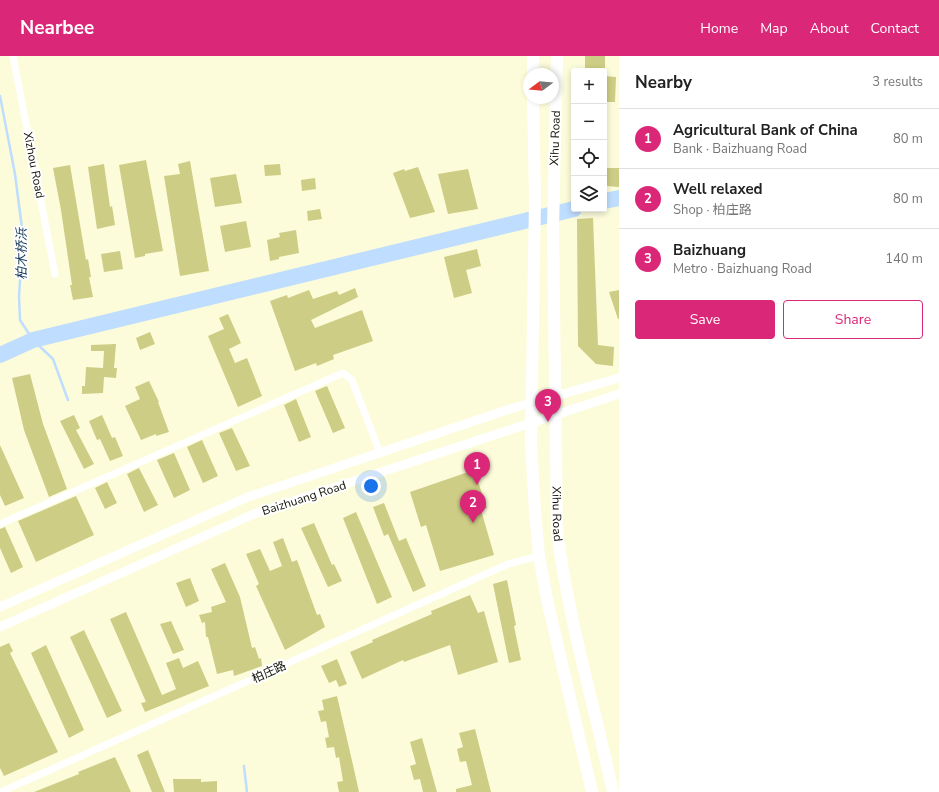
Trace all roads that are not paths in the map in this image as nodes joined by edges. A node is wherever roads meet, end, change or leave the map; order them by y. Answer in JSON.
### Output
{"nodes":[{"id":1,"x":13,"y":56,"type":"edge"},
{"id":2,"x":533,"y":56,"type":"edge"},
{"id":3,"x":557,"y":56,"type":"edge"},
{"id":4,"x":533,"y":68,"type":"edge"},
{"id":5,"x":534,"y":104,"type":"edge"},
{"id":6,"x":55,"y":274,"type":"dead end"},
{"id":7,"x":619,"y":378,"type":"edge"},
{"id":8,"x":619,"y":394,"type":"edge"},
{"id":9,"x":554,"y":397,"type":"junction"},
{"id":10,"x":532,"y":403,"type":"junction"},
{"id":11,"x":554,"y":416,"type":"junction"},
{"id":12,"x":532,"y":423,"type":"junction"},
{"id":13,"x":380,"y":453,"type":"junction"},
{"id":14,"x":0,"y":524,"type":"edge"},
{"id":15,"x":538,"y":556,"type":"junction"},
{"id":16,"x":0,"y":607,"type":"edge"},
{"id":17,"x":0,"y":627,"type":"edge"},
{"id":18,"x":1,"y":792,"type":"edge"},
{"id":19,"x":592,"y":792,"type":"edge"},
{"id":20,"x":613,"y":792,"type":"edge"}],
"edges":[{"from":1,"to":6,"type":"street","name":"Xizhou Road"},
{"from":2,"to":4,"type":"main road"},
{"from":3,"to":9,"type":"main road","name":"Xihu Road"},
{"from":5,"to":10,"type":"main road","name":"Xihu Road"},
{"from":7,"to":9,"type":"street","name":"Baizhuang Road"},
{"from":8,"to":11,"type":"street","name":"Baizhuang Road"},
{"from":9,"to":10,"type":"street","name":"Baizhuang Road"},
{"from":9,"to":11,"type":"main road","name":"Xihu Road"},
{"from":10,"to":12,"type":"main road","name":"Xihu Road"},
{"from":10,"to":13,"type":"street","name":"Baizhuang Road"},
{"from":11,"to":12,"type":"street","name":"Baizhuang Road"},
{"from":11,"to":20,"type":"main road","name":"Xihu Road"},
{"from":12,"to":15,"type":"main road","name":"Xihu Road"},
{"from":12,"to":17,"type":"street","name":"Baizhuang Road"},
{"from":13,"to":14,"type":"street"},
{"from":13,"to":16,"type":"street","name":"Baizhuang Road"},
{"from":15,"to":18,"type":"street","name":"柏庄路"},
{"from":15,"to":19,"type":"main road","name":"Xihu Road"}]}
